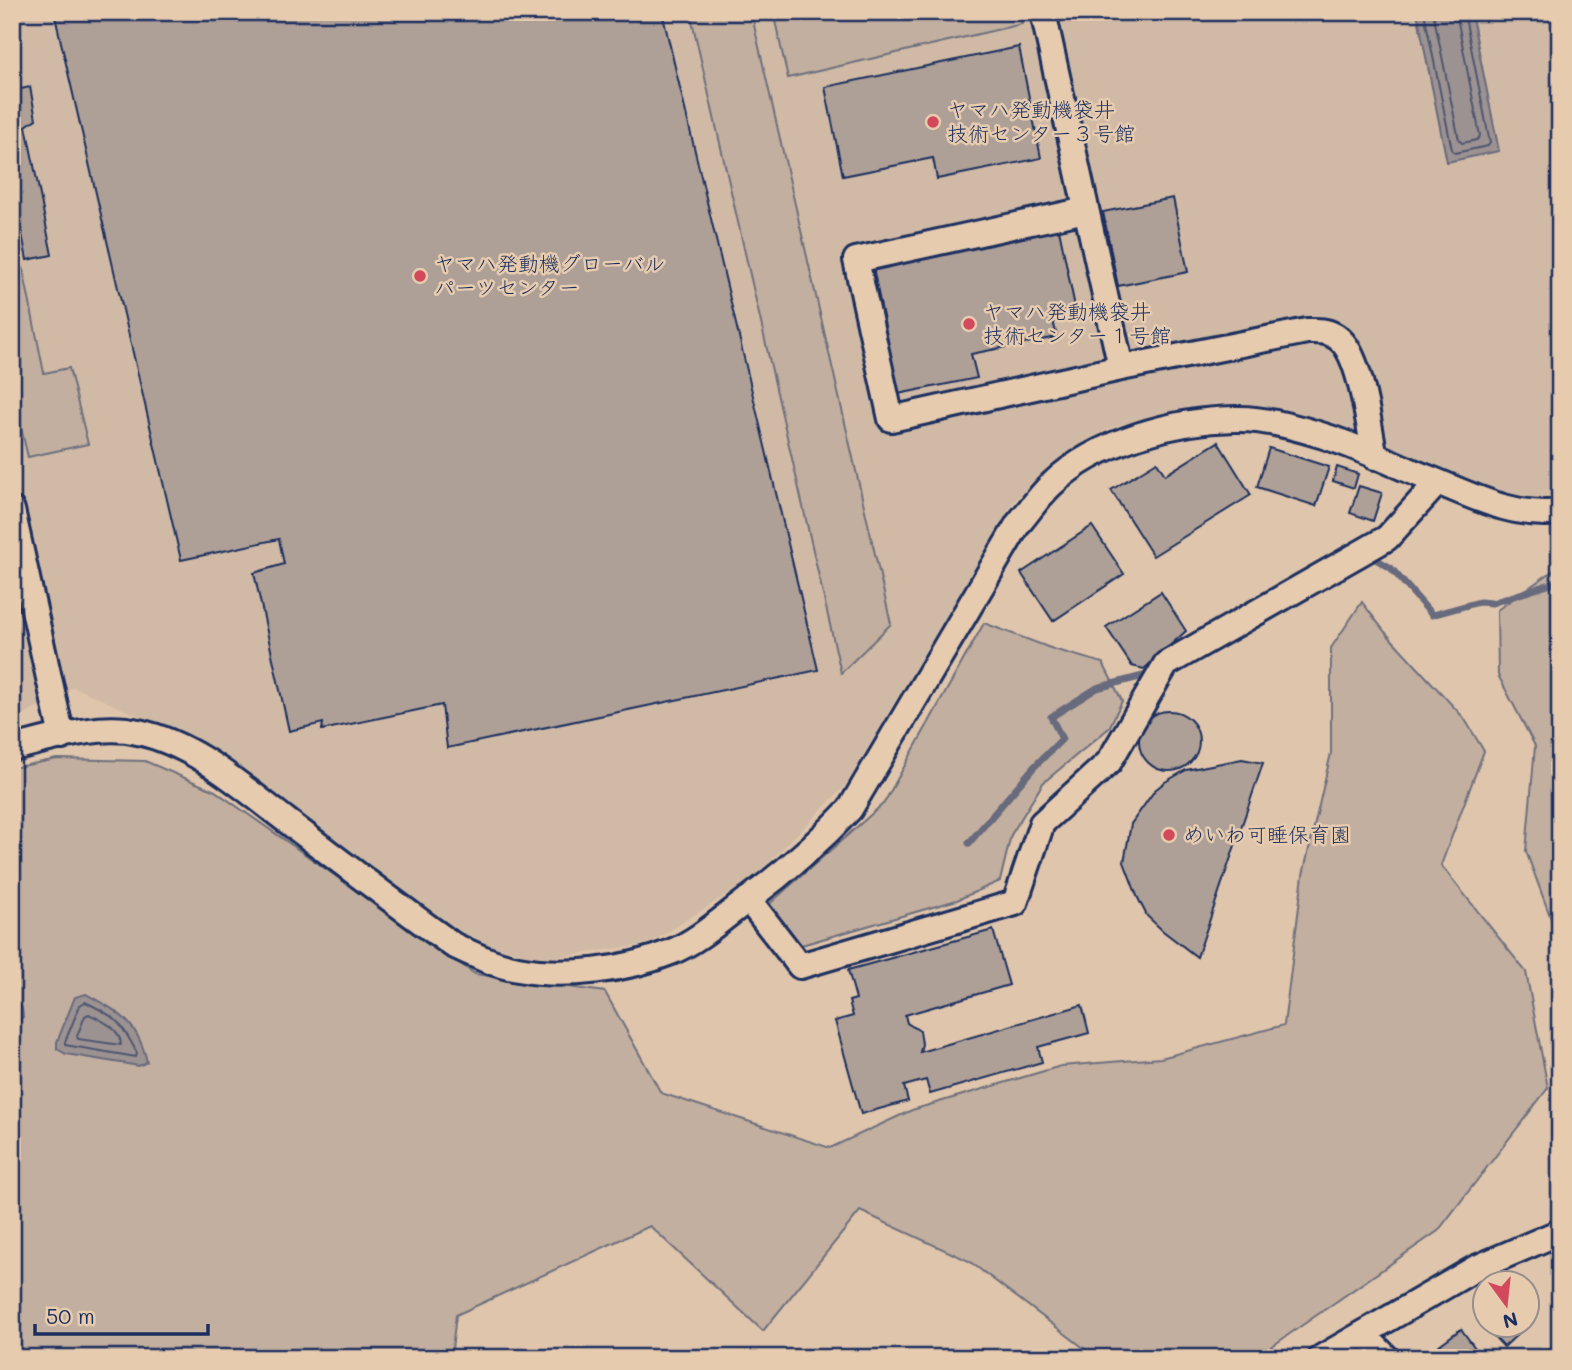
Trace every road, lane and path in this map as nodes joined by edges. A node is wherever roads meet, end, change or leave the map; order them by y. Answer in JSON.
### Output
{"nodes":[{"id":1,"x":1043,"y":12,"type":"edge"},
{"id":2,"x":1086,"y":210,"type":"junction"},
{"id":3,"x":1121,"y":369,"type":"junction"},
{"id":4,"x":1375,"y":457,"type":"junction"},
{"id":5,"x":1438,"y":482,"type":"junction"},
{"id":6,"x":12,"y":510,"type":"edge"},
{"id":7,"x":1560,"y":512,"type":"edge"},
{"id":8,"x":62,"y":737,"type":"junction"},
{"id":9,"x":12,"y":748,"type":"edge"},
{"id":10,"x":748,"y":899,"type":"junction"},
{"id":11,"x":1560,"y":1232,"type":"edge"},
{"id":12,"x":1363,"y":1334,"type":"junction"},
{"id":13,"x":1321,"y":1358,"type":"edge"},
{"id":14,"x":1387,"y":1358,"type":"edge"}],
"edges":[{"from":1,"to":2,"type":"street"},
{"from":2,"to":3,"type":"street"},
{"from":2,"to":3,"type":"street"},
{"from":3,"to":4,"type":"street"},
{"from":4,"to":5,"type":"street"},
{"from":4,"to":10,"type":"street"},
{"from":5,"to":7,"type":"street"},
{"from":5,"to":10,"type":"street"},
{"from":6,"to":8,"type":"street"},
{"from":8,"to":9,"type":"street"},
{"from":8,"to":10,"type":"street"},
{"from":11,"to":12,"type":"street"},
{"from":12,"to":13,"type":"street"},
{"from":12,"to":14,"type":"street"}]}
